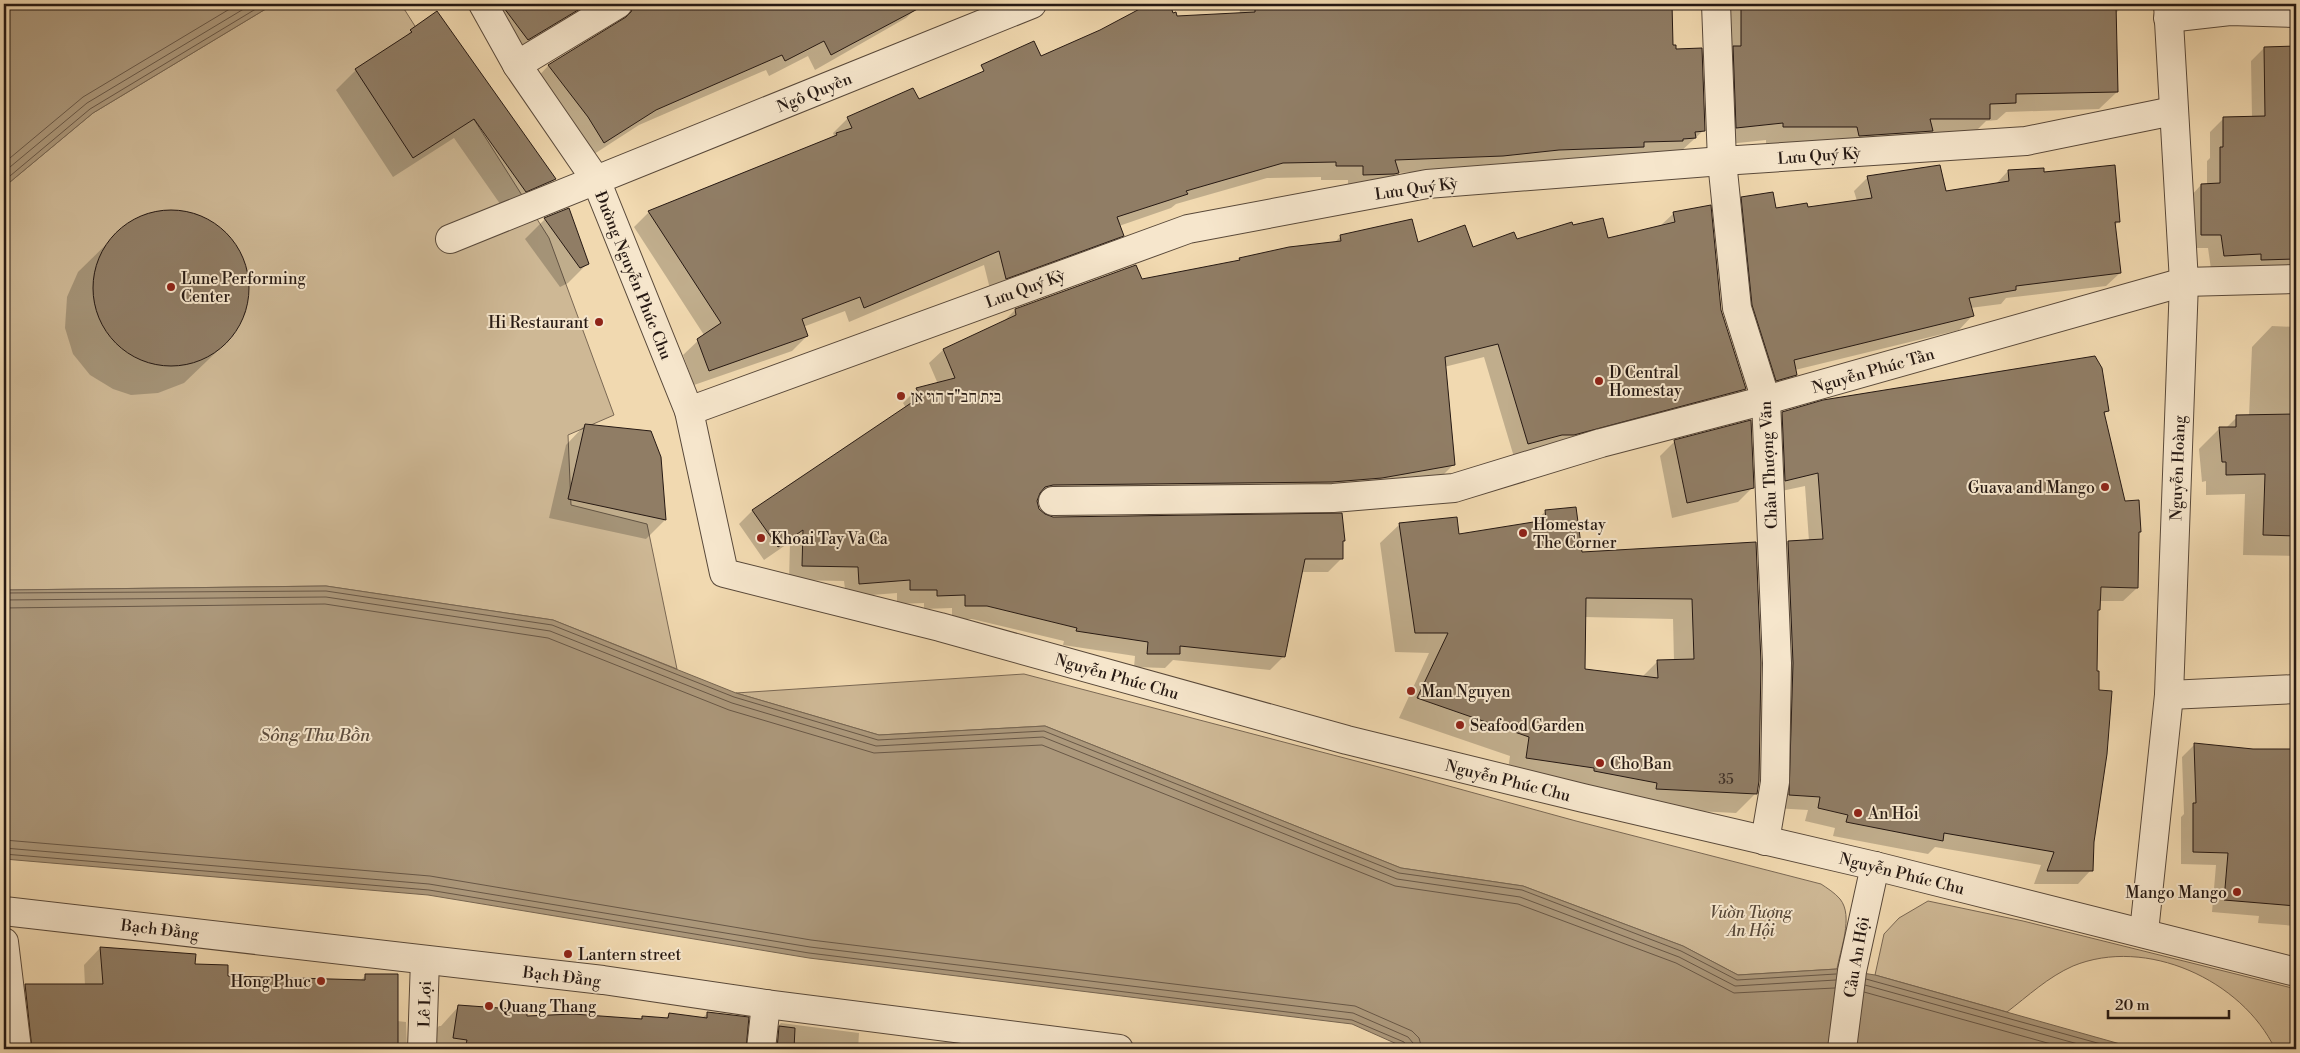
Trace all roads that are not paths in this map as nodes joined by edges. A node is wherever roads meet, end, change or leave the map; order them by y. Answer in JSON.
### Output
{"nodes":[{"id":1,"x":483,"y":4,"type":"edge"},
{"id":2,"x":618,"y":4,"type":"edge"},
{"id":3,"x":1032,"y":4,"type":"edge"},
{"id":4,"x":1716,"y":4,"type":"edge"},
{"id":5,"x":2168,"y":11,"type":"edge"},
{"id":6,"x":2296,"y":13,"type":"edge"},
{"id":7,"x":517,"y":65,"type":"junction"},
{"id":8,"x":2173,"y":111,"type":"junction"},
{"id":9,"x":1722,"y":161,"type":"junction"},
{"id":10,"x":596,"y":180,"type":"junction"},
{"id":11,"x":450,"y":239,"type":"dead end"},
{"id":12,"x":2296,"y":279,"type":"edge"},
{"id":13,"x":2184,"y":282,"type":"junction"},
{"id":14,"x":1766,"y":400,"type":"junction"},
{"id":15,"x":689,"y":411,"type":"junction"},
{"id":16,"x":1053,"y":502,"type":"dead end"},
{"id":17,"x":724,"y":573,"type":"joint"},
{"id":18,"x":2296,"y":689,"type":"edge"},
{"id":19,"x":2169,"y":695,"type":"junction"},
{"id":20,"x":1765,"y":841,"type":"junction"},
{"id":21,"x":1875,"y":866,"type":"junction"},
{"id":22,"x":4,"y":911,"type":"edge"},
{"id":23,"x":2144,"y":932,"type":"junction"},
{"id":24,"x":4,"y":942,"type":"edge"},
{"id":25,"x":425,"y":960,"type":"junction"},
{"id":26,"x":2296,"y":972,"type":"edge"},
{"id":27,"x":766,"y":1004,"type":"junction"},
{"id":28,"x":17,"y":1049,"type":"edge"},
{"id":29,"x":422,"y":1049,"type":"edge"},
{"id":30,"x":761,"y":1049,"type":"edge"},
{"id":31,"x":1119,"y":1049,"type":"edge"},
{"id":32,"x":1842,"y":1049,"type":"edge"}],
"edges":[{"from":1,"to":7,"type":"street","name":"Đường Nguyễn Phúc Chu"},
{"from":2,"to":7,"type":"street"},
{"from":3,"to":10,"type":"street","name":"Ngô Quyền"},
{"from":4,"to":9,"type":"street","name":"Châu Thượng Văn"},
{"from":5,"to":6,"type":"street"},
{"from":5,"to":8,"type":"street","name":"Nguyễn Hoàng"},
{"from":7,"to":10,"type":"street","name":"Đường Nguyễn Phúc Chu"},
{"from":8,"to":9,"type":"street","name":"Lưu Quý Kỳ"},
{"from":8,"to":13,"type":"street","name":"Nguyễn Hoàng"},
{"from":9,"to":14,"type":"street","name":"Châu Thượng Văn"},
{"from":9,"to":15,"type":"street","name":"Lưu Quý Kỳ"},
{"from":10,"to":11,"type":"street","name":"Ngô Quyền"},
{"from":10,"to":15,"type":"street","name":"Đường Nguyễn Phúc Chu"},
{"from":12,"to":13,"type":"street","name":"Nguyễn Phúc Tần"},
{"from":13,"to":14,"type":"street","name":"Nguyễn Phúc Tần"},
{"from":13,"to":19,"type":"street","name":"Nguyễn Hoàng"},
{"from":14,"to":16,"type":"street","name":"Nguyễn Phúc Tần"},
{"from":14,"to":20,"type":"street","name":"Châu Thượng Văn"},
{"from":15,"to":17,"type":"street","name":"Đường Nguyễn Phúc Chu"},
{"from":17,"to":20,"type":"street","name":"Nguyễn Phúc Chu"},
{"from":18,"to":19,"type":"street"},
{"from":19,"to":23,"type":"street","name":"Nguyễn Hoàng"},
{"from":20,"to":21,"type":"street","name":"Nguyễn Phúc Chu"},
{"from":21,"to":23,"type":"street","name":"Nguyễn Phúc Chu"},
{"from":21,"to":32,"type":"street","name":"Cầu An Hội"},
{"from":22,"to":25,"type":"street","name":"Bạch Đằng"},
{"from":23,"to":26,"type":"street","name":"Nguyễn Phúc Chu"},
{"from":24,"to":28,"type":"street"},
{"from":25,"to":27,"type":"street","name":"Bạch Đằng"},
{"from":25,"to":29,"type":"street","name":"Lê Lợi"},
{"from":27,"to":30,"type":"street"},
{"from":27,"to":31,"type":"street","name":"Bạch Đằng"}]}
